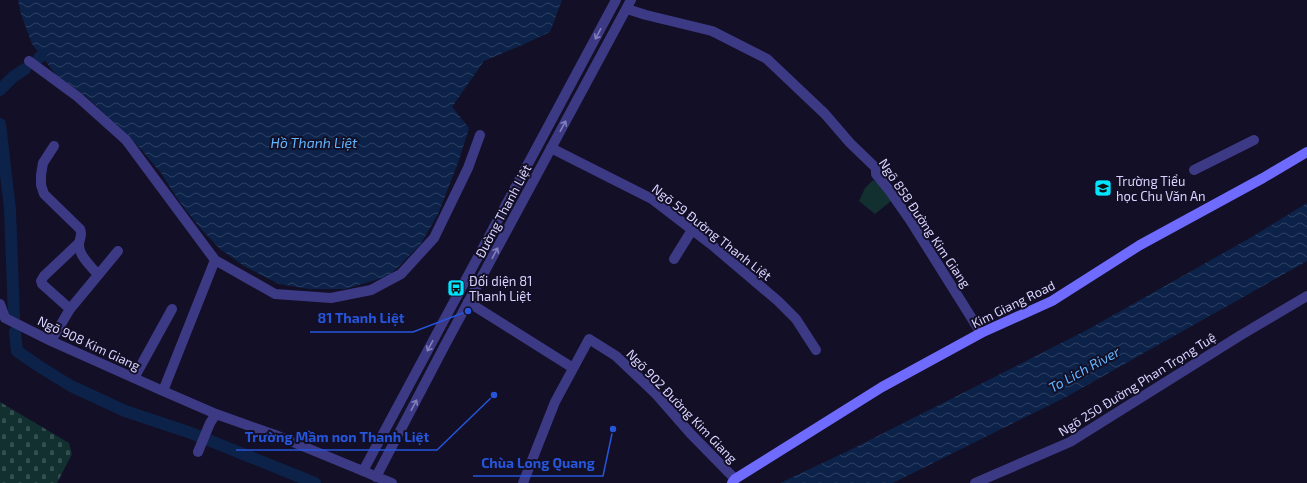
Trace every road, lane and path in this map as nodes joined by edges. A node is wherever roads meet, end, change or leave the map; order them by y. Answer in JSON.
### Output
{"nodes":[{"id":1,"x":616,"y":0,"type":"edge"},
{"id":2,"x":629,"y":4,"type":"edge"},
{"id":3,"x":29,"y":61,"type":"dead end"},
{"id":4,"x":480,"y":135,"type":"dead end"},
{"id":5,"x":1254,"y":140,"type":"dead end"},
{"id":6,"x":54,"y":146,"type":"dead end"},
{"id":7,"x":551,"y":148,"type":"junction"},
{"id":8,"x":1307,"y":152,"type":"edge"},
{"id":9,"x":1194,"y":170,"type":"dead end"},
{"id":10,"x":692,"y":230,"type":"junction"},
{"id":11,"x":79,"y":243,"type":"junction"},
{"id":12,"x":118,"y":251,"type":"dead end"},
{"id":13,"x":674,"y":259,"type":"dead end"},
{"id":14,"x":215,"y":260,"type":"junction"},
{"id":15,"x":98,"y":275,"type":"junction"},
{"id":16,"x":1307,"y":296,"type":"edge"},
{"id":17,"x":468,"y":302,"type":"junction"},
{"id":18,"x":0,"y":304,"type":"edge"},
{"id":19,"x":70,"y":309,"type":"junction"},
{"id":20,"x":172,"y":309,"type":"dead end"},
{"id":21,"x":2,"y":319,"type":"edge"},
{"id":22,"x":981,"y":333,"type":"junction"},
{"id":23,"x":51,"y":341,"type":"junction"},
{"id":24,"x":816,"y":350,"type":"dead end"},
{"id":25,"x":573,"y":368,"type":"junction"},
{"id":26,"x":134,"y":378,"type":"junction"},
{"id":27,"x":163,"y":391,"type":"junction"},
{"id":28,"x":216,"y":414,"type":"junction"},
{"id":29,"x":198,"y":452,"type":"dead end"},
{"id":30,"x":363,"y":471,"type":"junction"},
{"id":31,"x":376,"y":477,"type":"junction"},
{"id":32,"x":733,"y":481,"type":"edge"},
{"id":33,"x":392,"y":483,"type":"edge"},
{"id":34,"x":523,"y":483,"type":"edge"},
{"id":35,"x":975,"y":483,"type":"edge"}],
"edges":[{"from":1,"to":30,"type":"street","name":"Đường Thanh Liệt","one_way":true},
{"from":7,"to":2,"type":"street","name":"Đường Thanh Liệt","one_way":true},
{"from":2,"to":22,"type":"street","name":"Ngõ 858 Đường Kim Giang"},
{"from":3,"to":14,"type":"street"},
{"from":4,"to":14,"type":"street"},
{"from":5,"to":9,"type":"street"},
{"from":6,"to":11,"type":"street"},
{"from":7,"to":10,"type":"street","name":"Ngõ 59 Đường Thanh Liệt"},
{"from":17,"to":7,"type":"street","name":"Đường Thanh Liệt","one_way":true},
{"from":8,"to":22,"type":"main road","name":"Kim Giang Road"},
{"from":10,"to":13,"type":"street"},
{"from":10,"to":24,"type":"street","name":"Ngõ 59 Đường Thanh Liệt"},
{"from":11,"to":15,"type":"street"},
{"from":11,"to":19,"type":"street"},
{"from":12,"to":15,"type":"street"},
{"from":14,"to":27,"type":"street"},
{"from":15,"to":19,"type":"street"},
{"from":16,"to":35,"type":"street","name":"Ngõ 250 Đường Phan Trọng Tuệ"},
{"from":17,"to":25,"type":"street"},
{"from":31,"to":17,"type":"street","name":"Đường Thanh Liệt","one_way":true},
{"from":18,"to":21,"type":"street","name":"Ngõ 908 Kim Giang"},
{"from":19,"to":23,"type":"street"},
{"from":20,"to":26,"type":"street"},
{"from":21,"to":23,"type":"street","name":"Ngõ 908 Kim Giang"},
{"from":22,"to":32,"type":"main road","name":"Kim Giang Road"},
{"from":23,"to":26,"type":"street","name":"Ngõ 908 Kim Giang"},
{"from":25,"to":32,"type":"street","name":"Ngõ 902 Đường Kim Giang"},
{"from":25,"to":34,"type":"street"},
{"from":26,"to":27,"type":"street","name":"Ngõ 908 Kim Giang"},
{"from":27,"to":28,"type":"street","name":"Ngõ 908 Kim Giang"},
{"from":28,"to":29,"type":"street"},
{"from":28,"to":30,"type":"street","name":"Ngõ 908 Kim Giang"},
{"from":30,"to":31,"type":"street","name":"Ngõ 908 Kim Giang"},
{"from":31,"to":33,"type":"street","name":"Ngõ 908 Kim Giang"}]}
